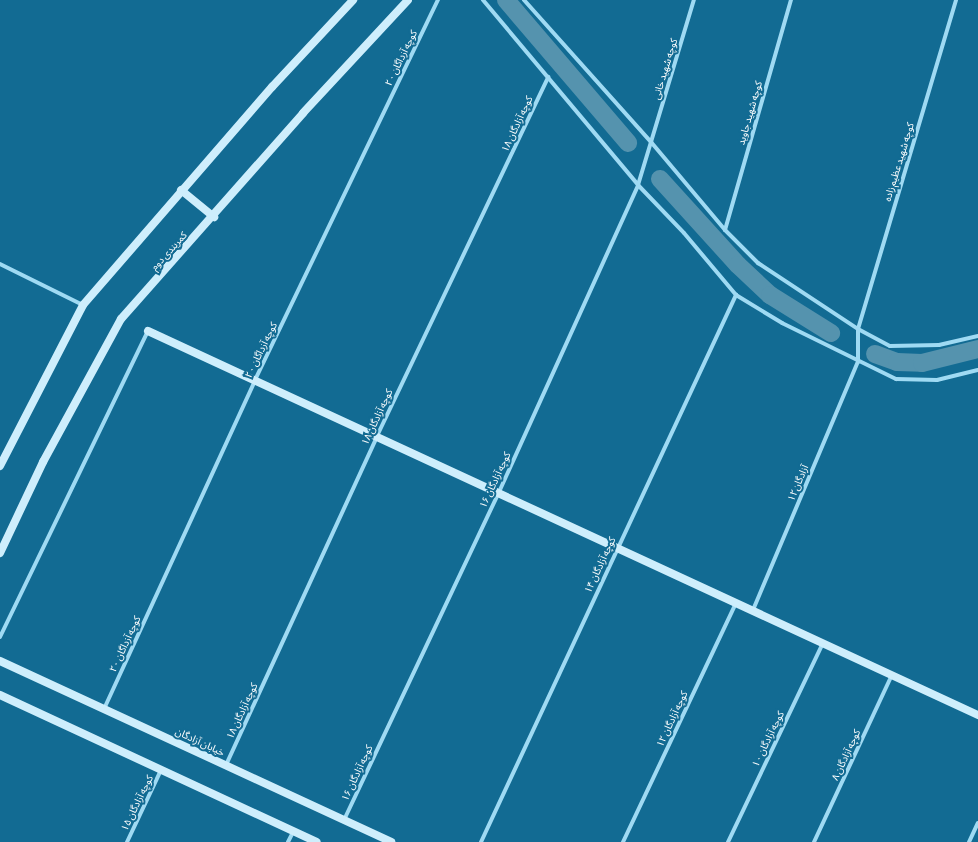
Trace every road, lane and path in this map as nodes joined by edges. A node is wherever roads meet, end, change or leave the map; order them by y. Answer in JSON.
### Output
{"nodes":[{"id":1,"x":353,"y":0,"type":"edge"},
{"id":2,"x":408,"y":0,"type":"edge"},
{"id":3,"x":438,"y":0,"type":"edge"},
{"id":4,"x":483,"y":0,"type":"edge"},
{"id":5,"x":524,"y":0,"type":"edge"},
{"id":6,"x":694,"y":0,"type":"edge"},
{"id":7,"x":791,"y":0,"type":"edge"},
{"id":8,"x":956,"y":0,"type":"edge"},
{"id":9,"x":548,"y":77,"type":"junction"},
{"id":10,"x":651,"y":142,"type":"junction"},
{"id":11,"x":638,"y":185,"type":"junction"},
{"id":12,"x":181,"y":190,"type":"junction"},
{"id":13,"x":214,"y":217,"type":"junction"},
{"id":14,"x":725,"y":230,"type":"junction"},
{"id":15,"x":0,"y":264,"type":"edge"},
{"id":16,"x":736,"y":295,"type":"junction"},
{"id":17,"x":83,"y":305,"type":"junction"},
{"id":18,"x":858,"y":329,"type":"junction"},
{"id":19,"x":148,"y":331,"type":"joint"},
{"id":20,"x":978,"y":336,"type":"edge"},
{"id":21,"x":858,"y":362,"type":"junction"},
{"id":22,"x":978,"y":370,"type":"edge"},
{"id":23,"x":255,"y":380,"type":"junction"},
{"id":24,"x":377,"y":436,"type":"junction"},
{"id":25,"x":0,"y":466,"type":"edge"},
{"id":26,"x":499,"y":492,"type":"junction"},
{"id":27,"x":617,"y":547,"type":"junction"},
{"id":28,"x":0,"y":553,"type":"edge"},
{"id":29,"x":736,"y":603,"type":"junction"},
{"id":30,"x":753,"y":610,"type":"junction"},
{"id":31,"x":0,"y":637,"type":"edge"},
{"id":32,"x":823,"y":643,"type":"junction"},
{"id":33,"x":0,"y":661,"type":"edge"},
{"id":34,"x":892,"y":675,"type":"junction"},
{"id":35,"x":0,"y":695,"type":"edge"},
{"id":36,"x":104,"y":709,"type":"junction"},
{"id":37,"x":978,"y":715,"type":"edge"},
{"id":38,"x":225,"y":765,"type":"junction"},
{"id":39,"x":161,"y":770,"type":"junction"},
{"id":40,"x":344,"y":820,"type":"junction"},
{"id":41,"x":978,"y":823,"type":"edge"},
{"id":42,"x":293,"y":832,"type":"junction"},
{"id":43,"x":127,"y":842,"type":"edge"},
{"id":44,"x":288,"y":842,"type":"edge"},
{"id":45,"x":316,"y":842,"type":"edge"},
{"id":46,"x":391,"y":842,"type":"edge"},
{"id":47,"x":481,"y":842,"type":"edge"},
{"id":48,"x":623,"y":842,"type":"edge"},
{"id":49,"x":728,"y":842,"type":"edge"},
{"id":50,"x":814,"y":842,"type":"edge"},
{"id":51,"x":969,"y":842,"type":"edge"}],
"edges":[{"from":1,"to":12,"type":"main road"},
{"from":2,"to":13,"type":"main road","name":"کمربندی دوم"},
{"from":3,"to":23,"type":"street","name":"کوچه آزداگان ۲۰"},
{"from":4,"to":9,"type":"street"},
{"from":5,"to":10,"type":"street"},
{"from":6,"to":10,"type":"street","name":"کوچه شهید خانی"},
{"from":7,"to":14,"type":"street","name":"کوچه شهید جاوید"},
{"from":8,"to":18,"type":"street","name":"کوچه شهید عظیم زاده"},
{"from":9,"to":11,"type":"street"},
{"from":9,"to":24,"type":"street","name":"کوچه آزادگان ۱۸"},
{"from":10,"to":11,"type":"street","name":"کوچه آزادگان ۱۶"},
{"from":10,"to":14,"type":"street"},
{"from":11,"to":16,"type":"street"},
{"from":11,"to":26,"type":"street","name":"کوچه آزادگان ۱۶"},
{"from":12,"to":13,"type":"main road"},
{"from":12,"to":17,"type":"main road"},
{"from":13,"to":28,"type":"main road","name":"کمربندی دوم"},
{"from":14,"to":18,"type":"street"},
{"from":15,"to":17,"type":"street"},
{"from":16,"to":21,"type":"street"},
{"from":16,"to":27,"type":"street","name":"کوچه آزادگان ۱۴"},
{"from":17,"to":25,"type":"main road"},
{"from":18,"to":20,"type":"street"},
{"from":18,"to":21,"type":"street","name":"کوچه شهید عظیم زاده"},
{"from":19,"to":23,"type":"main road"},
{"from":19,"to":31,"type":"street"},
{"from":21,"to":22,"type":"street"},
{"from":21,"to":30,"type":"street","name":"۱۲آزادگان"},
{"from":23,"to":24,"type":"main road"},
{"from":23,"to":36,"type":"street","name":"کوچه آزداگان ۲۰"},
{"from":24,"to":26,"type":"main road"},
{"from":24,"to":38,"type":"street","name":"کوچه آزادگان ۱۸"},
{"from":26,"to":27,"type":"main road"},
{"from":26,"to":40,"type":"street","name":"کوچه آزادگان ۱۶"},
{"from":27,"to":29,"type":"main road"},
{"from":27,"to":47,"type":"street","name":"کوچه آزادگان ۱۴"},
{"from":29,"to":30,"type":"main road"},
{"from":29,"to":48,"type":"street","name":"کوچه آزادگان ۱۲"},
{"from":30,"to":32,"type":"main road"},
{"from":32,"to":34,"type":"main road"},
{"from":32,"to":49,"type":"street","name":"کوچه آزادگان ۱۰"},
{"from":33,"to":36,"type":"main road","name":"خیابان آزادگان"},
{"from":34,"to":37,"type":"main road"},
{"from":34,"to":50,"type":"street","name":"کوچه آزادگان ۸"},
{"from":35,"to":39,"type":"main road"},
{"from":36,"to":38,"type":"main road","name":"خیابان آزادگان"},
{"from":38,"to":40,"type":"main road","name":"خیابان آزادگان"},
{"from":39,"to":42,"type":"main road"},
{"from":39,"to":43,"type":"street","name":"کوچه آزادگان ۱۵"},
{"from":40,"to":46,"type":"main road","name":"خیابان آزادگان"},
{"from":41,"to":51,"type":"street"},
{"from":42,"to":44,"type":"street"},
{"from":42,"to":45,"type":"main road"}]}
